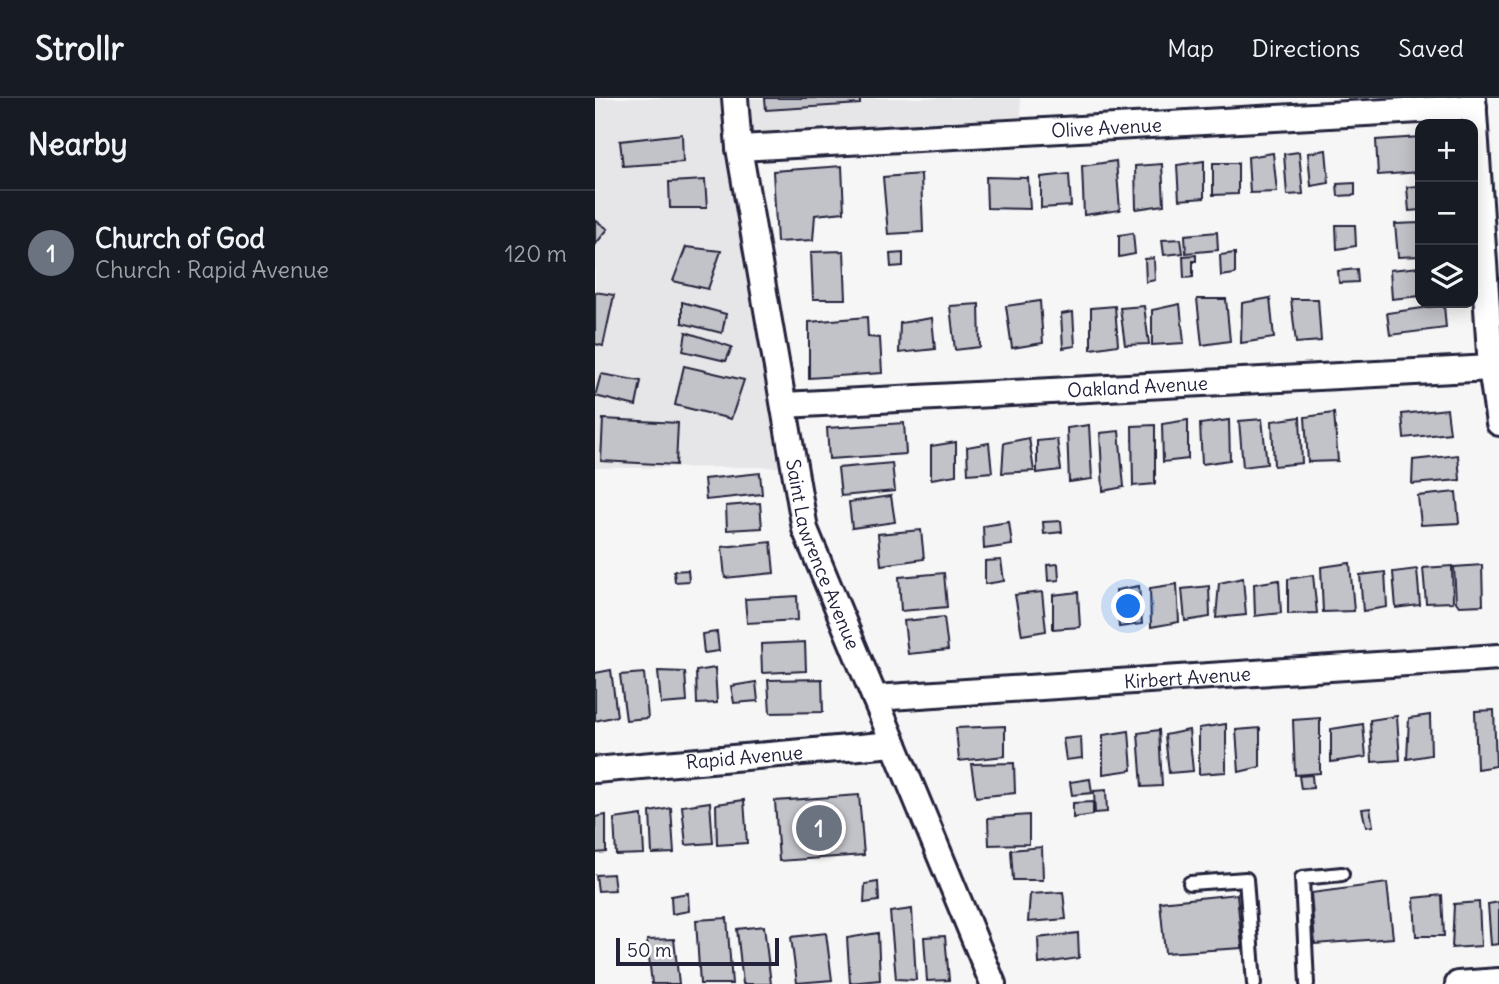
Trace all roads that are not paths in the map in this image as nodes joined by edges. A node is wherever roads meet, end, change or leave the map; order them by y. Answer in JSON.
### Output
{"nodes":[{"id":1,"x":735,"y":98,"type":"edge"},
{"id":2,"x":1474,"y":103,"type":"edge"},
{"id":3,"x":739,"y":148,"type":"junction"},
{"id":4,"x":1490,"y":368,"type":"junction"},
{"id":5,"x":784,"y":405,"type":"junction"},
{"id":6,"x":1499,"y":423,"type":"edge"},
{"id":7,"x":1499,"y":657,"type":"edge"},
{"id":8,"x":875,"y":698,"type":"junction"},
{"id":9,"x":894,"y":744,"type":"junction"},
{"id":10,"x":595,"y":770,"type":"edge"},
{"id":11,"x":1342,"y":874,"type":"dead end"},
{"id":12,"x":1189,"y":883,"type":"dead end"},
{"id":13,"x":1499,"y":981,"type":"edge"},
{"id":14,"x":993,"y":984,"type":"edge"},
{"id":15,"x":1254,"y":984,"type":"edge"},
{"id":16,"x":1307,"y":984,"type":"edge"},
{"id":17,"x":1458,"y":984,"type":"edge"}],
"edges":[{"from":1,"to":3,"type":"street","name":"Saint Lawrence Avenue"},
{"from":2,"to":3,"type":"street","name":"Olive Avenue"},
{"from":2,"to":4,"type":"street"},
{"from":3,"to":5,"type":"street","name":"Saint Lawrence Avenue"},
{"from":4,"to":5,"type":"street","name":"Oakland Avenue"},
{"from":4,"to":6,"type":"street"},
{"from":5,"to":8,"type":"street","name":"Saint Lawrence Avenue"},
{"from":7,"to":8,"type":"street","name":"Kirbert Avenue"},
{"from":8,"to":9,"type":"street","name":"Saint Lawrence Avenue"},
{"from":9,"to":10,"type":"street","name":"Rapid Avenue"},
{"from":9,"to":14,"type":"street","name":"Saint Lawrence Avenue"},
{"from":11,"to":16,"type":"lane"},
{"from":12,"to":15,"type":"lane"},
{"from":13,"to":17,"type":"street"}]}
